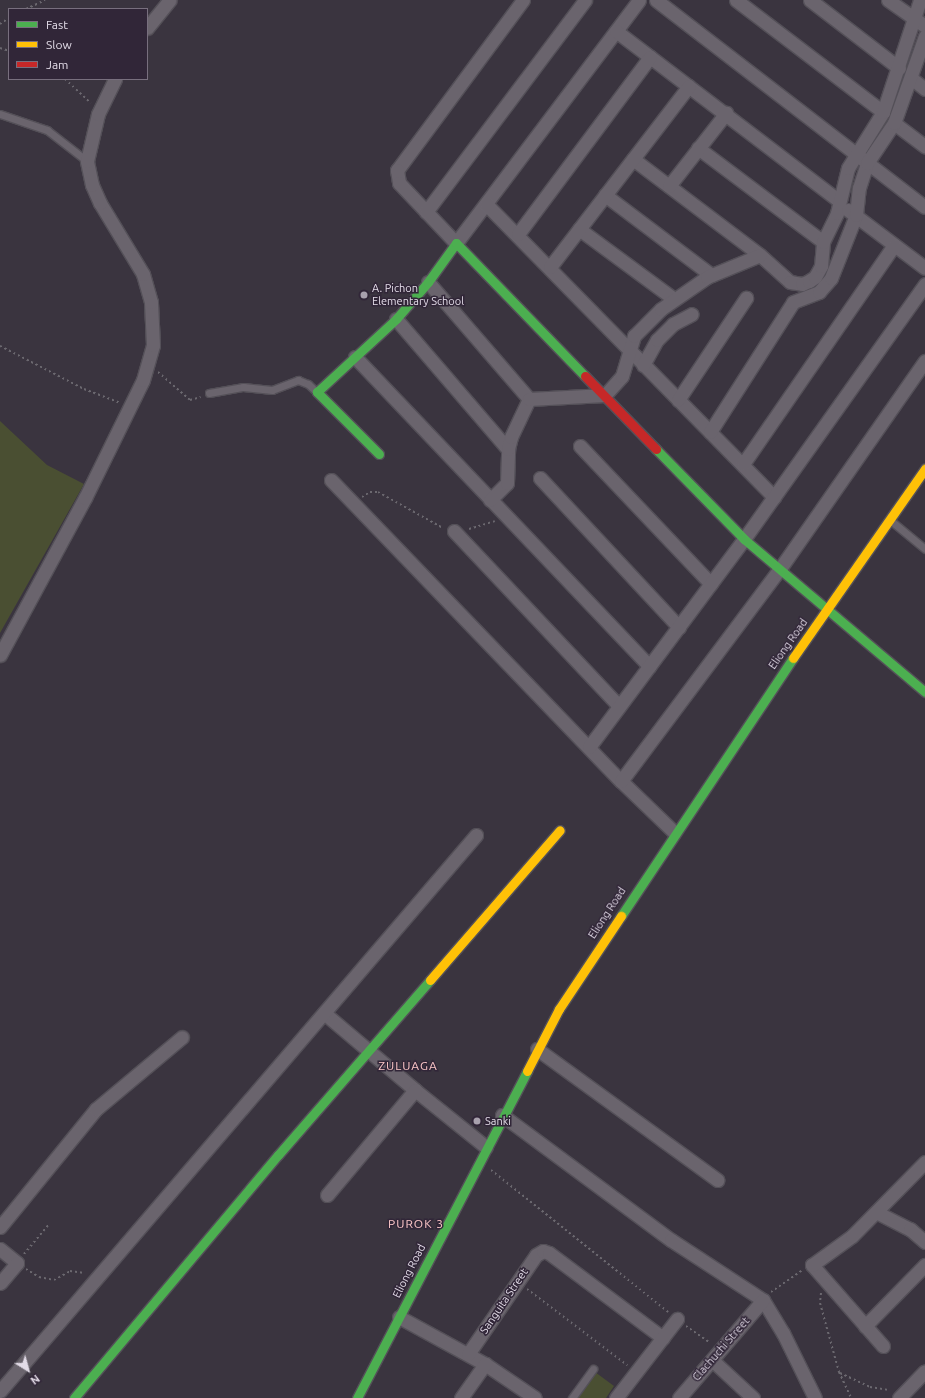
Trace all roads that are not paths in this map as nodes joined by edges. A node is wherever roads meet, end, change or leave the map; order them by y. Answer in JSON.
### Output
{"nodes":[{"id":1,"x":170,"y":0,"type":"edge"},
{"id":2,"x":523,"y":0,"type":"edge"},
{"id":3,"x":585,"y":0,"type":"edge"},
{"id":4,"x":639,"y":0,"type":"edge"},
{"id":5,"x":656,"y":0,"type":"edge"},
{"id":6,"x":736,"y":0,"type":"edge"},
{"id":7,"x":810,"y":0,"type":"edge"},
{"id":8,"x":888,"y":0,"type":"edge"},
{"id":9,"x":920,"y":0,"type":"edge"},
{"id":10,"x":921,"y":25,"type":"edge"},
{"id":11,"x":148,"y":27,"type":"edge"},
{"id":12,"x":616,"y":31,"type":"junction"},
{"id":13,"x":650,"y":57,"type":"junction"},
{"id":14,"x":898,"y":68,"type":"junction"},
{"id":15,"x":911,"y":78,"type":"junction"},
{"id":16,"x":115,"y":80,"type":"edge"},
{"id":17,"x":689,"y":86,"type":"junction"},
{"id":18,"x":925,"y":89,"type":"edge"},
{"id":19,"x":883,"y":112,"type":"junction"},
{"id":20,"x":726,"y":113,"type":"junction"},
{"id":21,"x":0,"y":114,"type":"edge"},
{"id":22,"x":894,"y":123,"type":"junction"},
{"id":23,"x":925,"y":146,"type":"edge"},
{"id":24,"x":698,"y":148,"type":"junction"},
{"id":25,"x":855,"y":154,"type":"junction"},
{"id":26,"x":633,"y":159,"type":"junction"},
{"id":27,"x":87,"y":161,"type":"junction"},
{"id":28,"x":867,"y":163,"type":"junction"},
{"id":29,"x":669,"y":186,"type":"junction"},
{"id":30,"x":605,"y":195,"type":"junction"},
{"id":31,"x":486,"y":204,"type":"junction"},
{"id":32,"x":925,"y":207,"type":"edge"},
{"id":33,"x":844,"y":208,"type":"junction"},
{"id":34,"x":426,"y":212,"type":"junction"},
{"id":35,"x":579,"y":229,"type":"junction"},
{"id":36,"x":518,"y":234,"type":"junction"},
{"id":37,"x":823,"y":242,"type":"junction"},
{"id":38,"x":456,"y":243,"type":"junction"},
{"id":39,"x":894,"y":245,"type":"junction"},
{"id":40,"x":760,"y":255,"type":"junction"},
{"id":41,"x":550,"y":267,"type":"junction"},
{"id":42,"x":925,"y":268,"type":"edge"},
{"id":43,"x":711,"y":275,"type":"junction"},
{"id":44,"x":428,"y":282,"type":"junction"},
{"id":45,"x":925,"y":284,"type":"edge"},
{"id":46,"x":746,"y":298,"type":"dead end"},
{"id":47,"x":674,"y":299,"type":"junction"},
{"id":48,"x":692,"y":314,"type":"dead end"},
{"id":49,"x":396,"y":319,"type":"junction"},
{"id":50,"x":629,"y":349,"type":"junction"},
{"id":51,"x":355,"y":357,"type":"junction"},
{"id":52,"x":925,"y":361,"type":"edge"},
{"id":53,"x":643,"y":365,"type":"junction"},
{"id":54,"x":317,"y":392,"type":"junction"},
{"id":55,"x":209,"y":393,"type":"road end"},
{"id":56,"x":606,"y":395,"type":"junction"},
{"id":57,"x":530,"y":399,"type":"junction"},
{"id":58,"x":678,"y":400,"type":"junction"},
{"id":59,"x":710,"y":432,"type":"junction"},
{"id":60,"x":580,"y":446,"type":"dead end"},
{"id":61,"x":508,"y":449,"type":"junction"},
{"id":62,"x":378,"y":454,"type":"dead end"},
{"id":63,"x":742,"y":464,"type":"junction"},
{"id":64,"x":925,"y":469,"type":"edge"},
{"id":65,"x":540,"y":478,"type":"dead end"},
{"id":66,"x":331,"y":480,"type":"dead end"},
{"id":67,"x":774,"y":497,"type":"junction"},
{"id":68,"x":490,"y":500,"type":"junction"},
{"id":69,"x":890,"y":520,"type":"junction"},
{"id":70,"x":454,"y":531,"type":"road end"},
{"id":71,"x":744,"y":539,"type":"junction"},
{"id":72,"x":925,"y":549,"type":"edge"},
{"id":73,"x":779,"y":570,"type":"junction"},
{"id":74,"x":711,"y":584,"type":"junction"},
{"id":75,"x":827,"y":609,"type":"junction"},
{"id":76,"x":679,"y":627,"type":"junction"},
{"id":77,"x":0,"y":655,"type":"edge"},
{"id":78,"x":649,"y":666,"type":"junction"},
{"id":79,"x":925,"y":692,"type":"edge"},
{"id":80,"x":619,"y":706,"type":"junction"},
{"id":81,"x":589,"y":747,"type":"junction"},
{"id":82,"x":621,"y":781,"type":"junction"},
{"id":83,"x":560,"y":830,"type":"dead end"},
{"id":84,"x":674,"y":832,"type":"junction"},
{"id":85,"x":476,"y":835,"type":"dead end"},
{"id":86,"x":324,"y":1013,"type":"junction"},
{"id":87,"x":182,"y":1037,"type":"dead end"},
{"id":88,"x":537,"y":1049,"type":"junction"},
{"id":89,"x":369,"y":1051,"type":"junction"},
{"id":90,"x":415,"y":1090,"type":"junction"},
{"id":91,"x":502,"y":1116,"type":"junction"},
{"id":92,"x":486,"y":1147,"type":"junction"},
{"id":93,"x":925,"y":1162,"type":"edge"},
{"id":94,"x":717,"y":1180,"type":"dead end"},
{"id":95,"x":327,"y":1195,"type":"dead end"},
{"id":96,"x":878,"y":1212,"type":"junction"},
{"id":97,"x":0,"y":1227,"type":"edge"},
{"id":98,"x":925,"y":1242,"type":"edge"},
{"id":99,"x":0,"y":1249,"type":"edge"},
{"id":100,"x":925,"y":1265,"type":"edge"},
{"id":101,"x":0,"y":1283,"type":"edge"},
{"id":102,"x":763,"y":1300,"type":"junction"},
{"id":103,"x":399,"y":1317,"type":"junction"},
{"id":104,"x":677,"y":1320,"type":"road end"},
{"id":105,"x":866,"y":1326,"type":"junction"},
{"id":106,"x":663,"y":1338,"type":"junction"},
{"id":107,"x":883,"y":1346,"type":"dead end"},
{"id":108,"x":468,"y":1354,"type":"junction"},
{"id":109,"x":716,"y":1355,"type":"junction"},
{"id":110,"x":485,"y":1364,"type":"junction"},
{"id":111,"x":593,"y":1369,"type":"dead end"},
{"id":112,"x":925,"y":1371,"type":"edge"},
{"id":113,"x":0,"y":1391,"type":"edge"},
{"id":114,"x":902,"y":1394,"type":"edge"},
{"id":115,"x":74,"y":1398,"type":"edge"},
{"id":116,"x":357,"y":1398,"type":"edge"},
{"id":117,"x":462,"y":1398,"type":"edge"},
{"id":118,"x":535,"y":1398,"type":"edge"},
{"id":119,"x":572,"y":1398,"type":"edge"},
{"id":120,"x":616,"y":1398,"type":"edge"},
{"id":121,"x":678,"y":1398,"type":"edge"},
{"id":122,"x":753,"y":1398,"type":"edge"},
{"id":123,"x":815,"y":1398,"type":"edge"}],
"edges":[{"from":1,"to":11,"type":"street"},
{"from":2,"to":34,"type":"street"},
{"from":3,"to":34,"type":"street"},
{"from":4,"to":12,"type":"street"},
{"from":5,"to":25,"type":"street"},
{"from":6,"to":19,"type":"street"},
{"from":7,"to":14,"type":"street"},
{"from":8,"to":10,"type":"street"},
{"from":9,"to":10,"type":"street"},
{"from":10,"to":14,"type":"street"},
{"from":10,"to":15,"type":"street"},
{"from":12,"to":13,"type":"street"},
{"from":12,"to":31,"type":"street"},
{"from":13,"to":17,"type":"street"},
{"from":13,"to":36,"type":"street"},
{"from":14,"to":19,"type":"street"},
{"from":15,"to":18,"type":"street"},
{"from":15,"to":22,"type":"street"},
{"from":16,"to":27,"type":"street"},
{"from":17,"to":20,"type":"street"},
{"from":17,"to":26,"type":"street"},
{"from":19,"to":25,"type":"street"},
{"from":20,"to":24,"type":"street"},
{"from":20,"to":33,"type":"street"},
{"from":21,"to":27,"type":"lane"},
{"from":22,"to":23,"type":"street"},
{"from":22,"to":28,"type":"street"},
{"from":24,"to":29,"type":"street"},
{"from":24,"to":37,"type":"street"},
{"from":25,"to":28,"type":"street"},
{"from":25,"to":33,"type":"street"},
{"from":26,"to":29,"type":"street"},
{"from":26,"to":30,"type":"street"},
{"from":27,"to":77,"type":"street"},
{"from":28,"to":32,"type":"street"},
{"from":28,"to":33,"type":"street"},
{"from":29,"to":40,"type":"street"},
{"from":30,"to":35,"type":"street"},
{"from":30,"to":43,"type":"street"},
{"from":31,"to":36,"type":"street"},
{"from":31,"to":38,"type":"street"},
{"from":33,"to":37,"type":"street"},
{"from":33,"to":39,"type":"street"},
{"from":33,"to":59,"type":"street"},
{"from":34,"to":38,"type":"street"},
{"from":35,"to":41,"type":"street"},
{"from":35,"to":47,"type":"street"},
{"from":36,"to":41,"type":"street"},
{"from":37,"to":40,"type":"street"},
{"from":38,"to":44,"type":"street"},
{"from":38,"to":56,"type":"street"},
{"from":39,"to":42,"type":"street"},
{"from":39,"to":63,"type":"street"},
{"from":40,"to":43,"type":"street"},
{"from":41,"to":50,"type":"street"},
{"from":43,"to":47,"type":"street"},
{"from":44,"to":49,"type":"street"},
{"from":44,"to":57,"type":"street"},
{"from":45,"to":67,"type":"street"},
{"from":46,"to":58,"type":"street"},
{"from":47,"to":50,"type":"street"},
{"from":48,"to":53,"type":"street"},
{"from":49,"to":51,"type":"street"},
{"from":49,"to":61,"type":"street"},
{"from":50,"to":53,"type":"street"},
{"from":50,"to":56,"type":"street"},
{"from":51,"to":54,"type":"street"},
{"from":51,"to":68,"type":"street"},
{"from":52,"to":73,"type":"street"},
{"from":53,"to":58,"type":"street"},
{"from":54,"to":55,"type":"lane"},
{"from":54,"to":62,"type":"street"},
{"from":56,"to":57,"type":"street"},
{"from":56,"to":71,"type":"street"},
{"from":57,"to":61,"type":"street"},
{"from":58,"to":59,"type":"street"},
{"from":59,"to":63,"type":"street"},
{"from":60,"to":74,"type":"street"},
{"from":61,"to":68,"type":"street"},
{"from":63,"to":67,"type":"street"},
{"from":64,"to":69,"type":"street","name":"Eliong Road"},
{"from":65,"to":76,"type":"street"},
{"from":66,"to":81,"type":"street"},
{"from":67,"to":71,"type":"street"},
{"from":68,"to":78,"type":"street"},
{"from":69,"to":72,"type":"lane"},
{"from":69,"to":75,"type":"street","name":"Eliong Road"},
{"from":70,"to":80,"type":"street"},
{"from":71,"to":73,"type":"street"},
{"from":71,"to":74,"type":"street"},
{"from":73,"to":75,"type":"street"},
{"from":73,"to":82,"type":"street"},
{"from":74,"to":76,"type":"street"},
{"from":75,"to":79,"type":"street"},
{"from":75,"to":84,"type":"street","name":"Eliong Road"},
{"from":76,"to":78,"type":"street"},
{"from":78,"to":80,"type":"street"},
{"from":80,"to":81,"type":"street"},
{"from":81,"to":82,"type":"street"},
{"from":82,"to":84,"type":"street"},
{"from":83,"to":89,"type":"street"},
{"from":84,"to":88,"type":"street","name":"Eliong Road"},
{"from":85,"to":86,"type":"street"},
{"from":86,"to":89,"type":"street"},
{"from":86,"to":113,"type":"street"},
{"from":87,"to":97,"type":"street"},
{"from":88,"to":91,"type":"street","name":"Eliong Road"},
{"from":88,"to":94,"type":"street"},
{"from":89,"to":90,"type":"street"},
{"from":89,"to":115,"type":"street"},
{"from":90,"to":92,"type":"street"},
{"from":90,"to":95,"type":"street"},
{"from":91,"to":92,"type":"street","name":"Eliong Road"},
{"from":91,"to":102,"type":"street"},
{"from":92,"to":103,"type":"street","name":"Eliong Road"},
{"from":93,"to":96,"type":"street"},
{"from":96,"to":98,"type":"street"},
{"from":96,"to":105,"type":"street"},
{"from":99,"to":101,"type":"street"},
{"from":100,"to":105,"type":"street"},
{"from":102,"to":109,"type":"street","name":"Clachuchi Street"},
{"from":102,"to":123,"type":"street"},
{"from":103,"to":108,"type":"street"},
{"from":103,"to":116,"type":"street","name":"Eliong Road"},
{"from":104,"to":106,"type":"street"},
{"from":105,"to":107,"type":"street"},
{"from":106,"to":108,"type":"street","name":"Sanguita Street"},
{"from":106,"to":120,"type":"street"},
{"from":108,"to":110,"type":"street"},
{"from":109,"to":121,"type":"street","name":"Clachuchi Street"},
{"from":109,"to":122,"type":"street"},
{"from":110,"to":117,"type":"street"},
{"from":110,"to":118,"type":"street"},
{"from":111,"to":119,"type":"lane"},
{"from":112,"to":114,"type":"street"}]}
